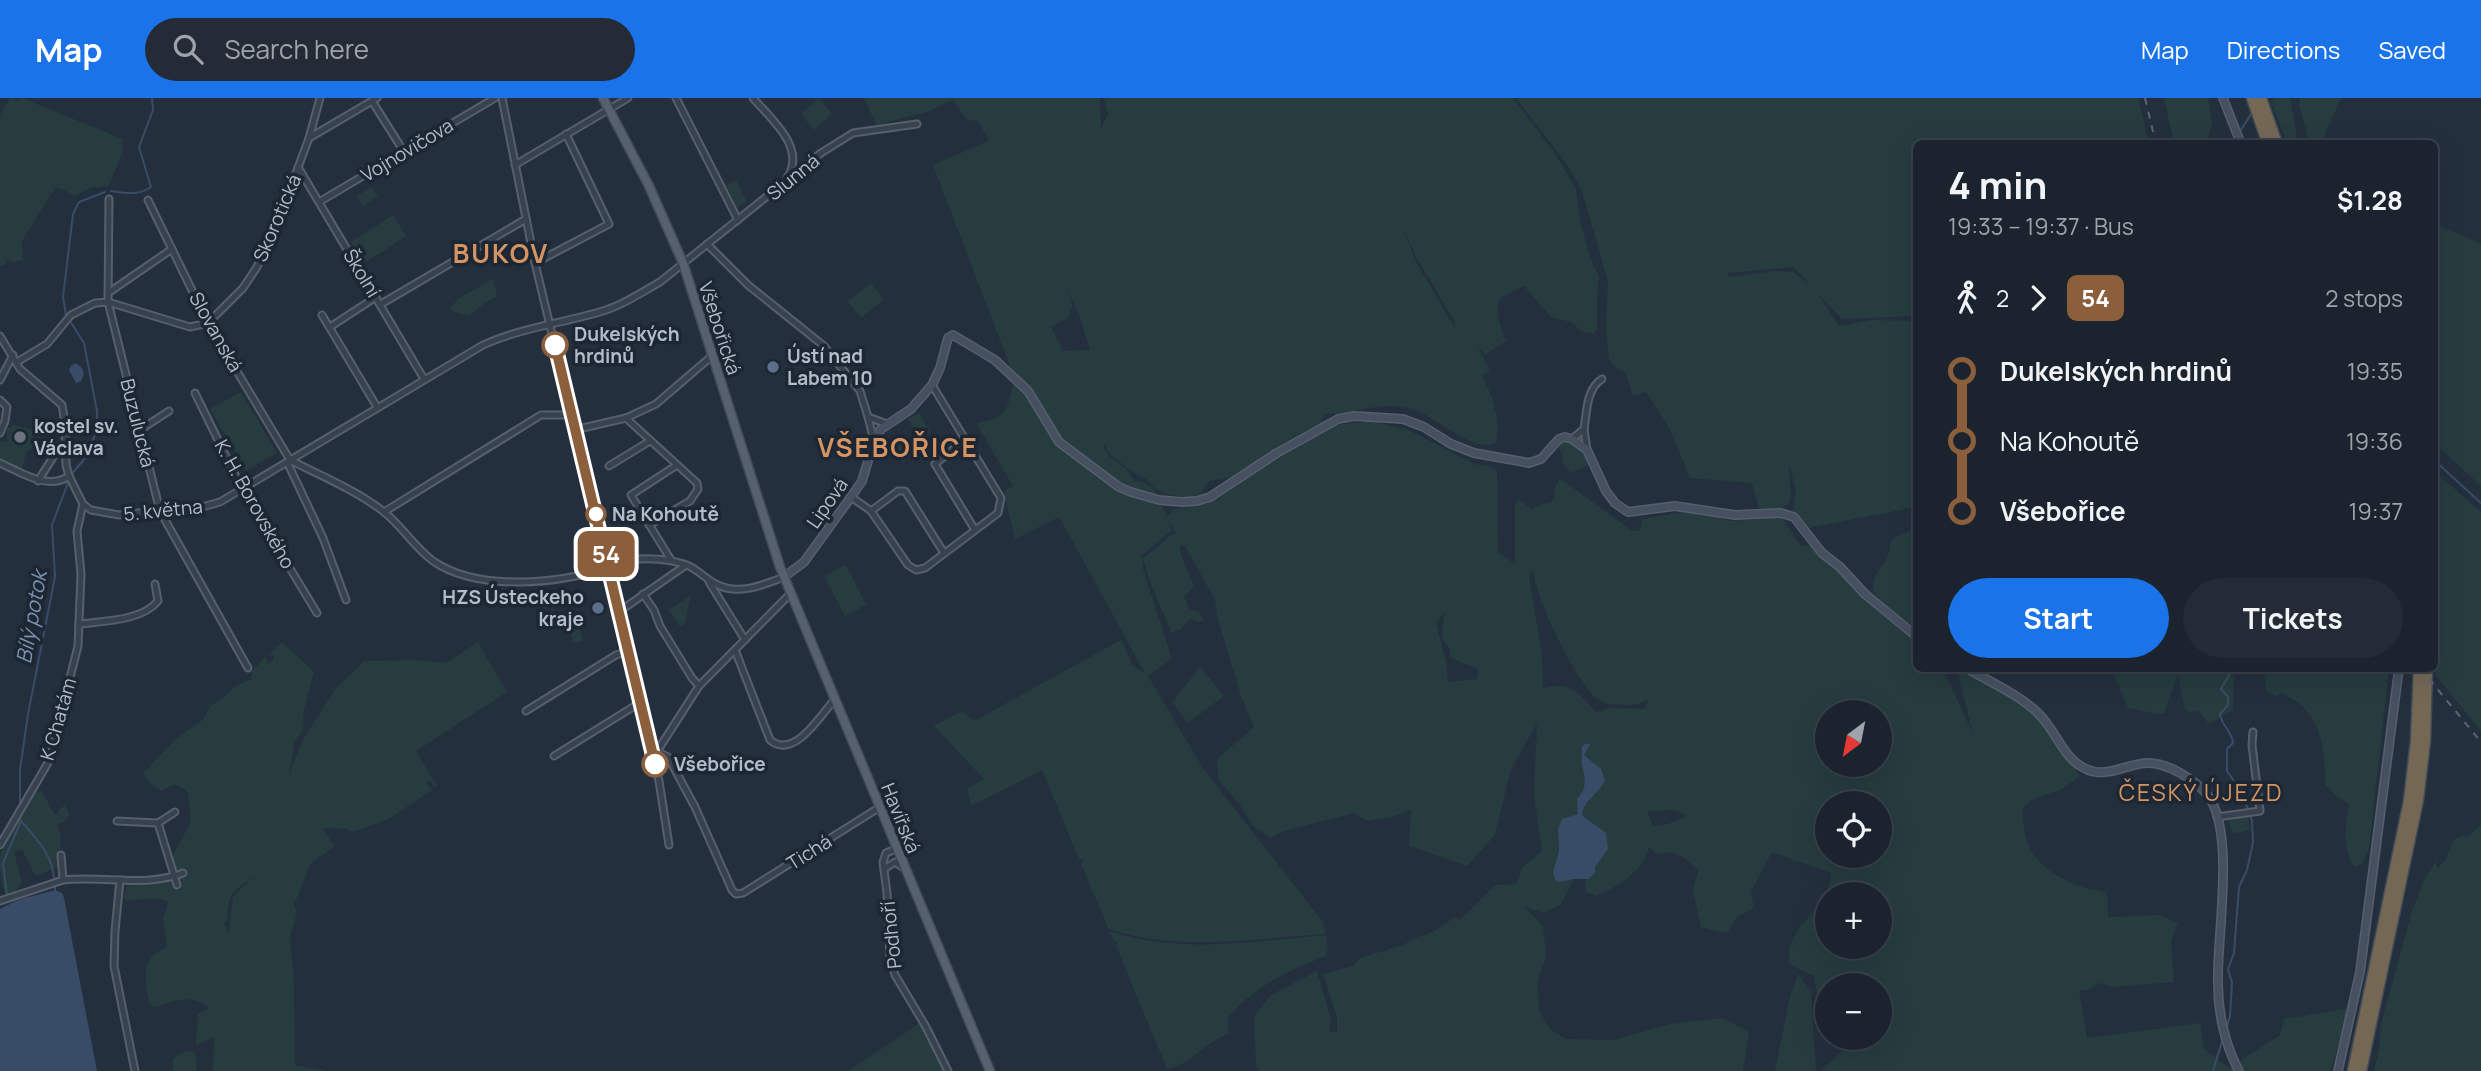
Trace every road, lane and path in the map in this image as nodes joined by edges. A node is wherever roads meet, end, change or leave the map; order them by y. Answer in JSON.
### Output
{"nodes":[{"id":1,"x":320,"y":98,"type":"edge"},
{"id":2,"x":495,"y":98,"type":"edge"},
{"id":3,"x":502,"y":98,"type":"edge"},
{"id":4,"x":603,"y":98,"type":"edge"},
{"id":5,"x":628,"y":98,"type":"edge"},
{"id":6,"x":676,"y":98,"type":"edge"},
{"id":7,"x":753,"y":98,"type":"edge"},
{"id":8,"x":2223,"y":98,"type":"edge"},
{"id":9,"x":374,"y":99,"type":"edge"},
{"id":10,"x":2258,"y":104,"type":"edge"},
{"id":11,"x":609,"y":109,"type":"junction"},
{"id":12,"x":917,"y":124,"type":"dead end"},
{"id":13,"x":566,"y":134,"type":"junction"},
{"id":14,"x":309,"y":138,"type":"junction"},
{"id":15,"x":2240,"y":140,"type":"edge"},
{"id":16,"x":2267,"y":140,"type":"edge"},
{"id":17,"x":2275,"y":140,"type":"edge"},
{"id":18,"x":404,"y":152,"type":"junction"},
{"id":19,"x":515,"y":165,"type":"junction"},
{"id":20,"x":298,"y":167,"type":"junction"},
{"id":21,"x":782,"y":185,"type":"junction"},
{"id":22,"x":109,"y":199,"type":"dead end"},
{"id":23,"x":148,"y":200,"type":"dead end"},
{"id":24,"x":319,"y":202,"type":"junction"},
{"id":25,"x":526,"y":219,"type":"junction"},
{"id":26,"x":738,"y":220,"type":"junction"},
{"id":27,"x":708,"y":244,"type":"junction"},
{"id":28,"x":172,"y":249,"type":"junction"},
{"id":29,"x":535,"y":263,"type":"junction"},
{"id":30,"x":683,"y":263,"type":"junction"},
{"id":31,"x":108,"y":293,"type":"junction"},
{"id":32,"x":376,"y":297,"type":"junction"},
{"id":33,"x":107,"y":302,"type":"junction"},
{"id":34,"x":381,"y":304,"type":"junction"},
{"id":35,"x":323,"y":315,"type":"dead end"},
{"id":36,"x":208,"y":323,"type":"junction"},
{"id":37,"x":550,"y":323,"type":"junction"},
{"id":38,"x":330,"y":327,"type":"junction"},
{"id":39,"x":0,"y":336,"type":"edge"},
{"id":40,"x":13,"y":355,"type":"junction"},
{"id":41,"x":713,"y":355,"type":"junction"},
{"id":42,"x":17,"y":362,"type":"junction"},
{"id":43,"x":424,"y":379,"type":"junction"},
{"id":44,"x":1602,"y":379,"type":"dead end"},
{"id":45,"x":0,"y":380,"type":"edge"},
{"id":46,"x":932,"y":385,"type":"junction"},
{"id":47,"x":195,"y":393,"type":"dead end"},
{"id":48,"x":0,"y":400,"type":"edge"},
{"id":49,"x":377,"y":407,"type":"junction"},
{"id":50,"x":169,"y":411,"type":"dead end"},
{"id":51,"x":571,"y":415,"type":"junction"},
{"id":52,"x":868,"y":417,"type":"junction"},
{"id":53,"x":626,"y":418,"type":"junction"},
{"id":54,"x":887,"y":424,"type":"junction"},
{"id":55,"x":1584,"y":429,"type":"junction"},
{"id":56,"x":140,"y":430,"type":"junction"},
{"id":57,"x":575,"y":430,"type":"junction"},
{"id":58,"x":0,"y":433,"type":"edge"},
{"id":59,"x":1572,"y":439,"type":"junction"},
{"id":60,"x":965,"y":440,"type":"junction"},
{"id":61,"x":650,"y":441,"type":"junction"},
{"id":62,"x":874,"y":441,"type":"junction"},
{"id":63,"x":65,"y":443,"type":"junction"},
{"id":64,"x":1587,"y":450,"type":"junction"},
{"id":65,"x":290,"y":460,"type":"junction"},
{"id":66,"x":0,"y":463,"type":"edge"},
{"id":67,"x":677,"y":465,"type":"junction"},
{"id":68,"x":609,"y":467,"type":"dead end"},
{"id":69,"x":69,"y":478,"type":"junction"},
{"id":70,"x":38,"y":481,"type":"junction"},
{"id":71,"x":242,"y":489,"type":"junction"},
{"id":72,"x":851,"y":497,"type":"junction"},
{"id":73,"x":83,"y":504,"type":"junction"},
{"id":74,"x":160,"y":511,"type":"junction"},
{"id":75,"x":871,"y":511,"type":"junction"},
{"id":76,"x":384,"y":512,"type":"junction"},
{"id":77,"x":649,"y":525,"type":"junction"},
{"id":78,"x":975,"y":530,"type":"junction"},
{"id":79,"x":944,"y":553,"type":"junction"},
{"id":80,"x":671,"y":560,"type":"junction"},
{"id":81,"x":608,"y":565,"type":"junction"},
{"id":82,"x":686,"y":565,"type":"junction"},
{"id":83,"x":784,"y":576,"type":"junction"},
{"id":84,"x":708,"y":579,"type":"junction"},
{"id":85,"x":155,"y":584,"type":"dead end"},
{"id":86,"x":790,"y":593,"type":"junction"},
{"id":87,"x":643,"y":594,"type":"junction"},
{"id":88,"x":346,"y":600,"type":"dead end"},
{"id":89,"x":620,"y":611,"type":"junction"},
{"id":90,"x":317,"y":613,"type":"dead end"},
{"id":91,"x":79,"y":624,"type":"junction"},
{"id":92,"x":1913,"y":634,"type":"edge"},
{"id":93,"x":745,"y":640,"type":"junction"},
{"id":94,"x":735,"y":650,"type":"junction"},
{"id":95,"x":629,"y":651,"type":"junction"},
{"id":96,"x":248,"y":668,"type":"dead end"},
{"id":97,"x":1973,"y":672,"type":"edge"},
{"id":98,"x":2398,"y":672,"type":"edge"},
{"id":99,"x":2419,"y":672,"type":"edge"},
{"id":100,"x":2427,"y":672,"type":"edge"},
{"id":101,"x":699,"y":686,"type":"junction"},
{"id":102,"x":835,"y":699,"type":"junction"},
{"id":103,"x":641,"y":702,"type":"junction"},
{"id":104,"x":526,"y":711,"type":"dead end"},
{"id":105,"x":2253,"y":732,"type":"dead end"},
{"id":106,"x":655,"y":753,"type":"junction"},
{"id":107,"x":554,"y":756,"type":"dead end"},
{"id":108,"x":880,"y":807,"type":"junction"},
{"id":109,"x":175,"y":812,"type":"dead end"},
{"id":110,"x":2217,"y":817,"type":"junction"},
{"id":111,"x":117,"y":821,"type":"dead end"},
{"id":112,"x":158,"y":823,"type":"junction"},
{"id":113,"x":0,"y":845,"type":"edge"},
{"id":114,"x":668,"y":845,"type":"dead end"},
{"id":115,"x":897,"y":849,"type":"junction"},
{"id":116,"x":61,"y":855,"type":"dead end"},
{"id":117,"x":904,"y":868,"type":"junction"},
{"id":118,"x":884,"y":869,"type":"junction"},
{"id":119,"x":183,"y":873,"type":"dead end"},
{"id":120,"x":175,"y":876,"type":"junction"},
{"id":121,"x":63,"y":880,"type":"junction"},
{"id":122,"x":120,"y":880,"type":"junction"},
{"id":123,"x":177,"y":885,"type":"dead end"},
{"id":124,"x":0,"y":901,"type":"edge"},
{"id":125,"x":135,"y":1071,"type":"edge"},
{"id":126,"x":948,"y":1071,"type":"edge"},
{"id":127,"x":990,"y":1071,"type":"edge"},
{"id":128,"x":2239,"y":1071,"type":"edge"},
{"id":129,"x":2338,"y":1071,"type":"edge"},
{"id":130,"x":2353,"y":1071,"type":"edge"},
{"id":131,"x":2361,"y":1071,"type":"edge"}],
"edges":[{"from":1,"to":14,"type":"street","name":"Skorotická"},
{"from":2,"to":18,"type":"street","name":"Vojnovičova"},
{"from":3,"to":19,"type":"street"},
{"from":4,"to":11,"type":"main road","name":"Všebořická"},
{"from":5,"to":11,"type":"street"},
{"from":6,"to":26,"type":"street"},
{"from":7,"to":21,"type":"street"},
{"from":8,"to":15,"type":"street"},
{"from":9,"to":14,"type":"street"},
{"from":9,"to":18,"type":"street"},
{"from":10,"to":16,"type":"highway"},
{"from":10,"to":17,"type":"highway"},
{"from":11,"to":13,"type":"street"},
{"from":11,"to":30,"type":"main road","name":"Všebořická"},
{"from":12,"to":21,"type":"street","name":"Slunná"},
{"from":13,"to":19,"type":"street"},
{"from":13,"to":29,"type":"street"},
{"from":14,"to":20,"type":"street","name":"Skorotická"},
{"from":18,"to":24,"type":"street","name":"Vojnovičova"},
{"from":19,"to":25,"type":"street"},
{"from":20,"to":24,"type":"street","name":"Školní"},
{"from":20,"to":36,"type":"street","name":"Skorotická"},
{"from":21,"to":26,"type":"street","name":"Slunná"},
{"from":22,"to":31,"type":"street","name":"Buzulucká"},
{"from":23,"to":28,"type":"street","name":"Slovanská"},
{"from":24,"to":32,"type":"street","name":"Školní"},
{"from":25,"to":29,"type":"street"},
{"from":25,"to":34,"type":"street"},
{"from":26,"to":27,"type":"street","name":"Slunná"},
{"from":27,"to":30,"type":"street","name":"Slunná"},
{"from":27,"to":52,"type":"street"},
{"from":28,"to":31,"type":"street"},
{"from":28,"to":36,"type":"street","name":"Slovanská"},
{"from":29,"to":37,"type":"street"},
{"from":30,"to":37,"type":"street"},
{"from":30,"to":41,"type":"main road","name":"Všebořická"},
{"from":31,"to":33,"type":"street","name":"Buzulucká"},
{"from":32,"to":34,"type":"street","name":"Školní"},
{"from":32,"to":38,"type":"street"},
{"from":33,"to":36,"type":"street"},
{"from":33,"to":42,"type":"street"},
{"from":33,"to":56,"type":"street","name":"Buzulucká"},
{"from":34,"to":43,"type":"street","name":"Školní"},
{"from":35,"to":38,"type":"street"},
{"from":36,"to":65,"type":"street","name":"Slovanská"},
{"from":37,"to":43,"type":"street"},
{"from":37,"to":51,"type":"street"},
{"from":38,"to":49,"type":"street"},
{"from":39,"to":40,"type":"street"},
{"from":40,"to":42,"type":"street"},
{"from":40,"to":45,"type":"street"},
{"from":41,"to":53,"type":"street"},
{"from":41,"to":83,"type":"main road","name":"Všebořická"},
{"from":42,"to":63,"type":"street"},
{"from":43,"to":49,"type":"street"},
{"from":44,"to":55,"type":"street"},
{"from":46,"to":54,"type":"street","name":"Lipová"},
{"from":46,"to":59,"type":"street","name":"Lipová"},
{"from":46,"to":60,"type":"street"},
{"from":47,"to":71,"type":"street","name":"K. H. Borovského"},
{"from":48,"to":58,"type":"street"},
{"from":49,"to":65,"type":"street"},
{"from":50,"to":56,"type":"street"},
{"from":51,"to":57,"type":"street"},
{"from":51,"to":76,"type":"street"},
{"from":52,"to":54,"type":"street"},
{"from":52,"to":62,"type":"street"},
{"from":53,"to":57,"type":"street"},
{"from":53,"to":61,"type":"street"},
{"from":54,"to":62,"type":"street","name":"Lipová"},
{"from":55,"to":59,"type":"street"},
{"from":55,"to":64,"type":"street"},
{"from":56,"to":74,"type":"street","name":"Buzulucká"},
{"from":57,"to":81,"type":"street"},
{"from":59,"to":64,"type":"street"},
{"from":60,"to":78,"type":"street"},
{"from":60,"to":78,"type":"street"},
{"from":61,"to":67,"type":"street"},
{"from":61,"to":68,"type":"street"},
{"from":62,"to":72,"type":"street","name":"Lipová"},
{"from":63,"to":69,"type":"street"},
{"from":63,"to":70,"type":"street"},
{"from":64,"to":92,"type":"street"},
{"from":65,"to":71,"type":"street","name":"5. května"},
{"from":65,"to":76,"type":"street"},
{"from":65,"to":88,"type":"street"},
{"from":66,"to":70,"type":"street"},
{"from":67,"to":77,"type":"street"},
{"from":67,"to":77,"type":"street"},
{"from":69,"to":70,"type":"street"},
{"from":69,"to":73,"type":"street"},
{"from":71,"to":74,"type":"street","name":"5. května"},
{"from":71,"to":90,"type":"street","name":"K. H. Borovského"},
{"from":72,"to":75,"type":"street"},
{"from":72,"to":83,"type":"street","name":"Lipová"},
{"from":73,"to":74,"type":"street","name":"5. května"},
{"from":73,"to":91,"type":"street","name":"K Chatám"},
{"from":74,"to":96,"type":"street","name":"Buzulucká"},
{"from":75,"to":79,"type":"street"},
{"from":75,"to":79,"type":"street"},
{"from":76,"to":81,"type":"street"},
{"from":77,"to":80,"type":"street"},
{"from":78,"to":79,"type":"street"},
{"from":80,"to":81,"type":"street"},
{"from":80,"to":82,"type":"street"},
{"from":81,"to":89,"type":"street"},
{"from":82,"to":84,"type":"street"},
{"from":82,"to":87,"type":"street"},
{"from":83,"to":84,"type":"street"},
{"from":83,"to":86,"type":"main road","name":"Havířská"},
{"from":84,"to":93,"type":"street"},
{"from":85,"to":91,"type":"street"},
{"from":86,"to":93,"type":"street"},
{"from":86,"to":102,"type":"main road","name":"Havířská"},
{"from":87,"to":89,"type":"street"},
{"from":87,"to":101,"type":"street"},
{"from":89,"to":95,"type":"street"},
{"from":91,"to":113,"type":"street","name":"K Chatám"},
{"from":93,"to":94,"type":"street"},
{"from":94,"to":101,"type":"street"},
{"from":94,"to":102,"type":"street"},
{"from":95,"to":103,"type":"street"},
{"from":95,"to":104,"type":"street"},
{"from":97,"to":110,"type":"street"},
{"from":98,"to":129,"type":"street"},
{"from":99,"to":130,"type":"highway"},
{"from":100,"to":131,"type":"highway"},
{"from":101,"to":106,"type":"street"},
{"from":102,"to":108,"type":"main road","name":"Havířská"},
{"from":103,"to":106,"type":"street"},
{"from":103,"to":107,"type":"street"},
{"from":105,"to":110,"type":"street"},
{"from":106,"to":108,"type":"street","name":"Tichá"},
{"from":106,"to":114,"type":"street"},
{"from":108,"to":115,"type":"main road","name":"Havířská"},
{"from":109,"to":112,"type":"street"},
{"from":110,"to":128,"type":"street"},
{"from":111,"to":112,"type":"street"},
{"from":112,"to":120,"type":"street"},
{"from":115,"to":117,"type":"main road","name":"Havířská"},
{"from":115,"to":118,"type":"street"},
{"from":116,"to":121,"type":"street"},
{"from":117,"to":118,"type":"street"},
{"from":117,"to":127,"type":"main road","name":"Havířská"},
{"from":118,"to":126,"type":"street","name":"Podhoří"},
{"from":119,"to":120,"type":"street"},
{"from":120,"to":122,"type":"street"},
{"from":120,"to":123,"type":"street"},
{"from":121,"to":122,"type":"street"},
{"from":121,"to":124,"type":"street"},
{"from":122,"to":125,"type":"street"}]}
